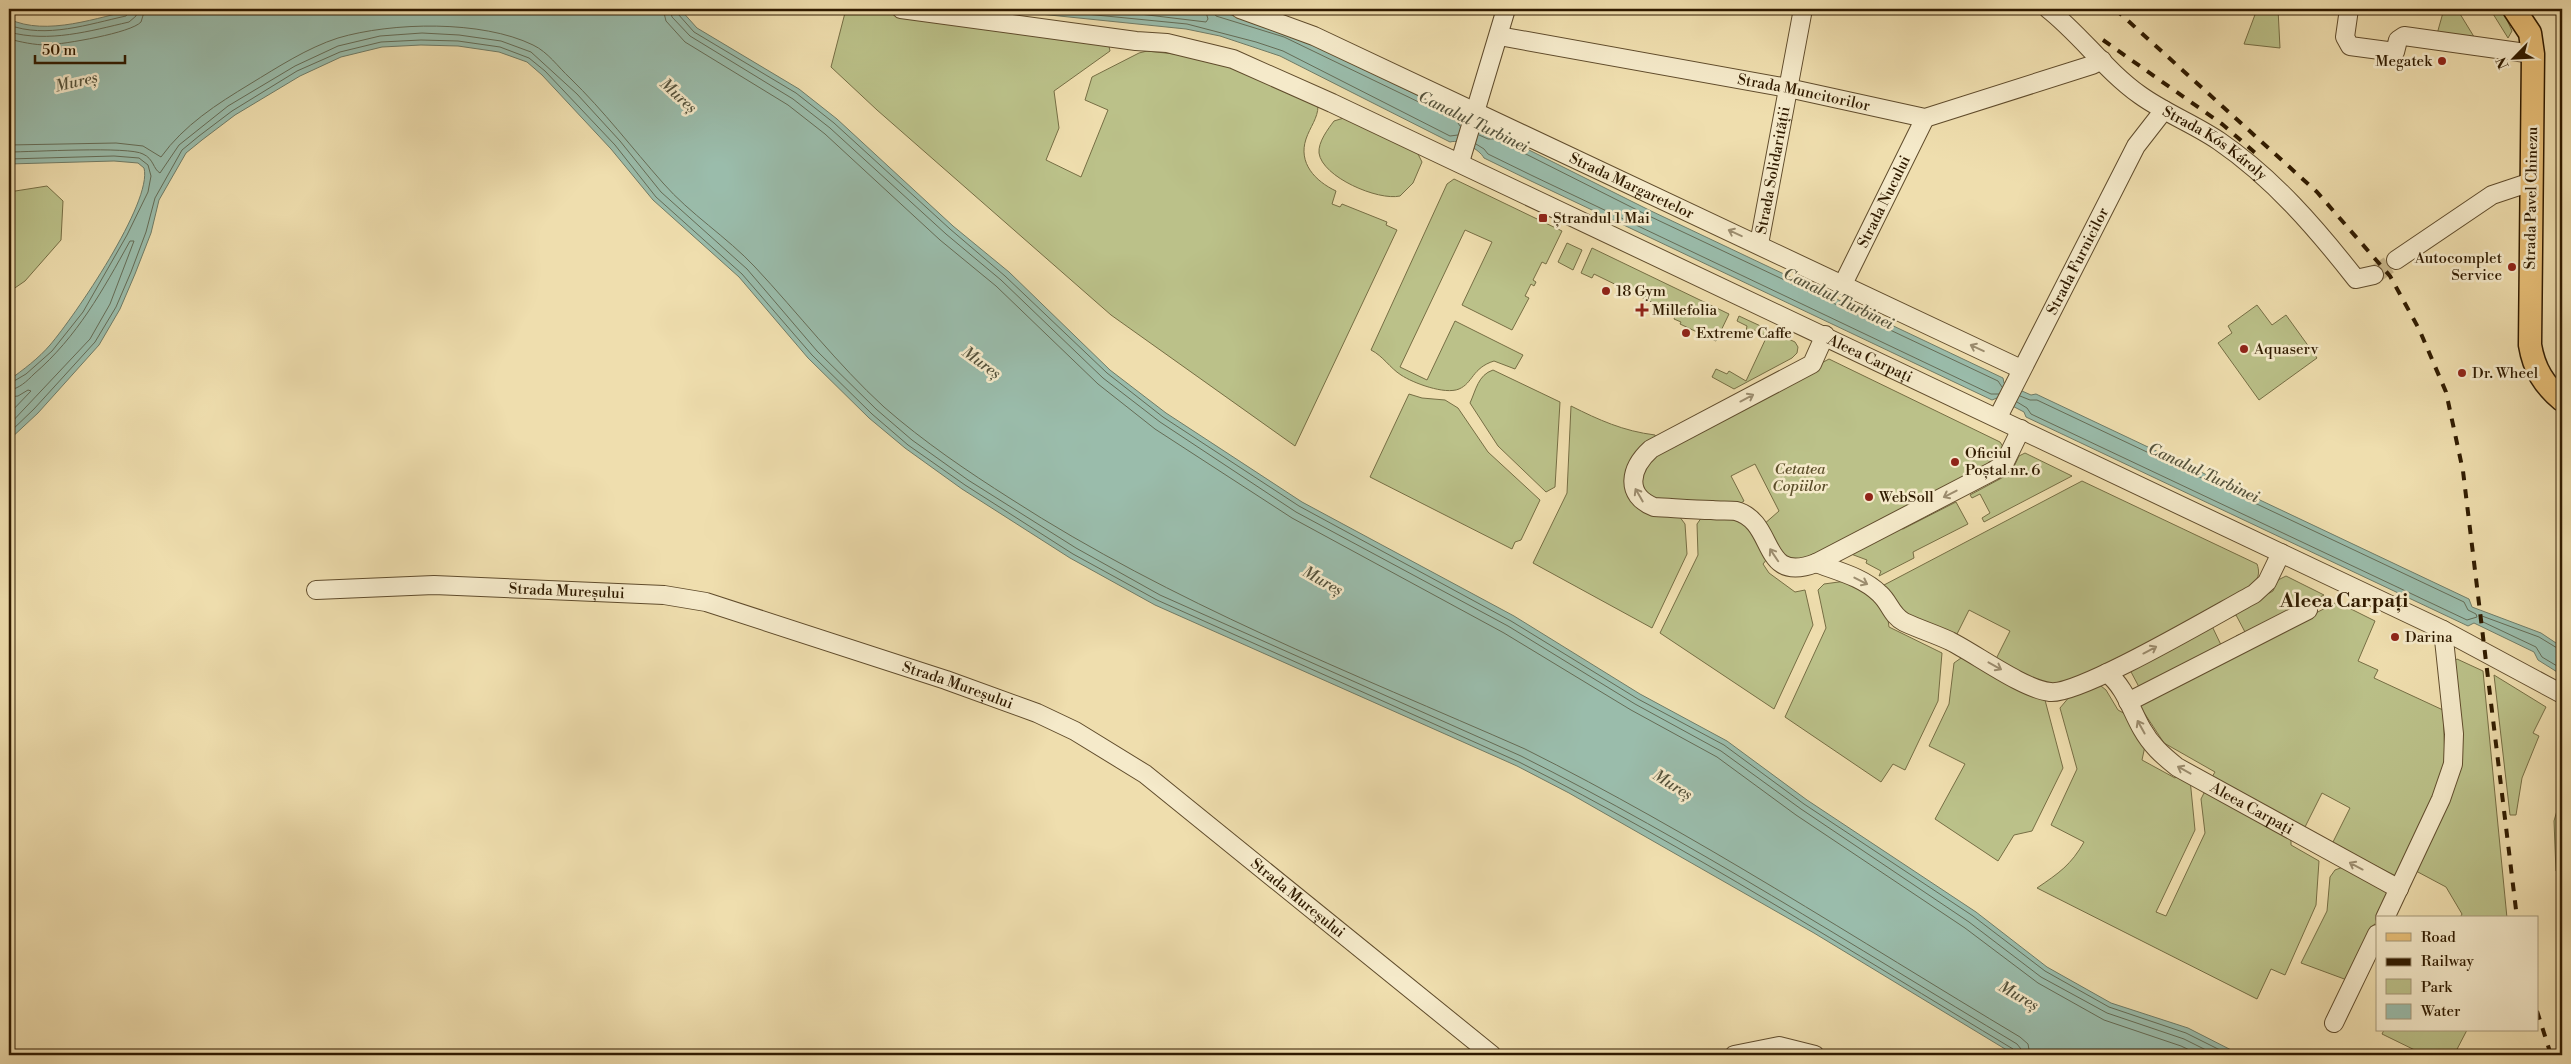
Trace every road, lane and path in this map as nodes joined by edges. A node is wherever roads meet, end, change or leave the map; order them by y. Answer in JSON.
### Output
{"nodes":[{"id":1,"x":901,"y":9,"type":"edge"},
{"id":2,"x":1240,"y":9,"type":"edge"},
{"id":3,"x":1506,"y":9,"type":"edge"},
{"id":4,"x":1803,"y":9,"type":"edge"},
{"id":5,"x":2048,"y":9,"type":"edge"},
{"id":6,"x":2349,"y":9,"type":"edge"},
{"id":7,"x":2514,"y":9,"type":"edge"},
{"id":8,"x":1499,"y":36,"type":"junction"},
{"id":9,"x":2533,"y":54,"type":"junction"},
{"id":10,"x":2102,"y":60,"type":"junction"},
{"id":11,"x":1788,"y":88,"type":"junction"},
{"id":12,"x":2164,"y":110,"type":"junction"},
{"id":13,"x":1474,"y":118,"type":"junction"},
{"id":14,"x":1925,"y":118,"type":"junction"},
{"id":15,"x":1462,"y":157,"type":"junction"},
{"id":16,"x":2532,"y":182,"type":"junction"},
{"id":17,"x":1759,"y":244,"type":"junction"},
{"id":18,"x":2396,"y":260,"type":"tunnel mouth"},
{"id":19,"x":2374,"y":275,"type":"tunnel mouth"},
{"id":20,"x":1843,"y":284,"type":"junction"},
{"id":21,"x":1825,"y":335,"type":"junction"},
{"id":22,"x":2018,"y":375,"type":"junction"},
{"id":23,"x":2555,"y":394,"type":"edge"},
{"id":24,"x":2000,"y":414,"type":"junction"},
{"id":25,"x":2021,"y":429,"type":"junction"},
{"id":26,"x":2281,"y":553,"type":"junction"},
{"id":27,"x":1816,"y":563,"type":"junction"},
{"id":28,"x":316,"y":590,"type":"dead end"},
{"id":29,"x":2308,"y":610,"type":"dead end"},
{"id":30,"x":2443,"y":630,"type":"junction"},
{"id":31,"x":2107,"y":673,"type":"junction"},
{"id":32,"x":2562,"y":694,"type":"edge"},
{"id":33,"x":2128,"y":702,"type":"junction"},
{"id":34,"x":2399,"y":889,"type":"junction"},
{"id":35,"x":2386,"y":916,"type":"edge"},
{"id":36,"x":2376,"y":936,"type":"edge"},
{"id":37,"x":2334,"y":1023,"type":"dead end"},
{"id":38,"x":1492,"y":1055,"type":"edge"},
{"id":39,"x":1734,"y":1055,"type":"edge"},
{"id":40,"x":1815,"y":1055,"type":"edge"}],
"edges":[{"from":1,"to":15,"type":"street","name":"Aleea Carpați"},
{"from":2,"to":13,"type":"street","name":"Strada Margaretelor"},
{"from":3,"to":8,"type":"street"},
{"from":4,"to":11,"type":"street","name":"Strada Solidarității"},
{"from":5,"to":10,"type":"street","name":"Strada Kós Károly"},
{"from":6,"to":9,"type":"street"},
{"from":7,"to":9,"type":"main road","name":"Strada Pavel Chinezu"},
{"from":8,"to":11,"type":"street","name":"Strada Muncitorilor"},
{"from":8,"to":13,"type":"street"},
{"from":9,"to":16,"type":"main road","name":"Strada Pavel Chinezu"},
{"from":10,"to":12,"type":"street","name":"Strada Kós Károly"},
{"from":10,"to":14,"type":"street","name":"Strada Muncitorilor"},
{"from":11,"to":14,"type":"street","name":"Strada Muncitorilor"},
{"from":11,"to":17,"type":"street","name":"Strada Solidarității"},
{"from":12,"to":19,"type":"street","name":"Strada Kós Károly"},
{"from":12,"to":22,"type":"street","name":"Strada Furnicilor"},
{"from":13,"to":15,"type":"street"},
{"from":17,"to":13,"type":"street","name":"Strada Margaretelor","one_way":true},
{"from":14,"to":20,"type":"street","name":"Strada Nucului"},
{"from":15,"to":21,"type":"street","name":"Aleea Carpați"},
{"from":16,"to":18,"type":"street"},
{"from":16,"to":23,"type":"main road","name":"Strada Pavel Chinezu"},
{"from":17,"to":20,"type":"street","name":"Strada Margaretelor"},
{"from":22,"to":20,"type":"street","name":"Strada Margaretelor","one_way":true},
{"from":21,"to":24,"type":"street","name":"Aleea Carpați"},
{"from":27,"to":21,"type":"street","one_way":true},
{"from":22,"to":24,"type":"street","name":"Strada Furnicilor"},
{"from":24,"to":25,"type":"street","name":"Aleea Carpați"},
{"from":25,"to":26,"type":"street","name":"Aleea Carpați"},
{"from":25,"to":27,"type":"street","one_way":true},
{"from":26,"to":30,"type":"street","name":"Aleea Carpați"},
{"from":31,"to":26,"type":"street","one_way":true},
{"from":27,"to":31,"type":"street","one_way":true},
{"from":28,"to":38,"type":"street","name":"Strada Mureșului"},
{"from":29,"to":33,"type":"street"},
{"from":30,"to":32,"type":"street","name":"Aleea Carpați"},
{"from":30,"to":34,"type":"street"},
{"from":31,"to":33,"type":"street","name":"Aleea Carpați"},
{"from":34,"to":33,"type":"street","name":"Aleea Carpați","one_way":true},
{"from":34,"to":35,"type":"street"},
{"from":36,"to":37,"type":"street"},
{"from":39,"to":40,"type":"street"}]}
